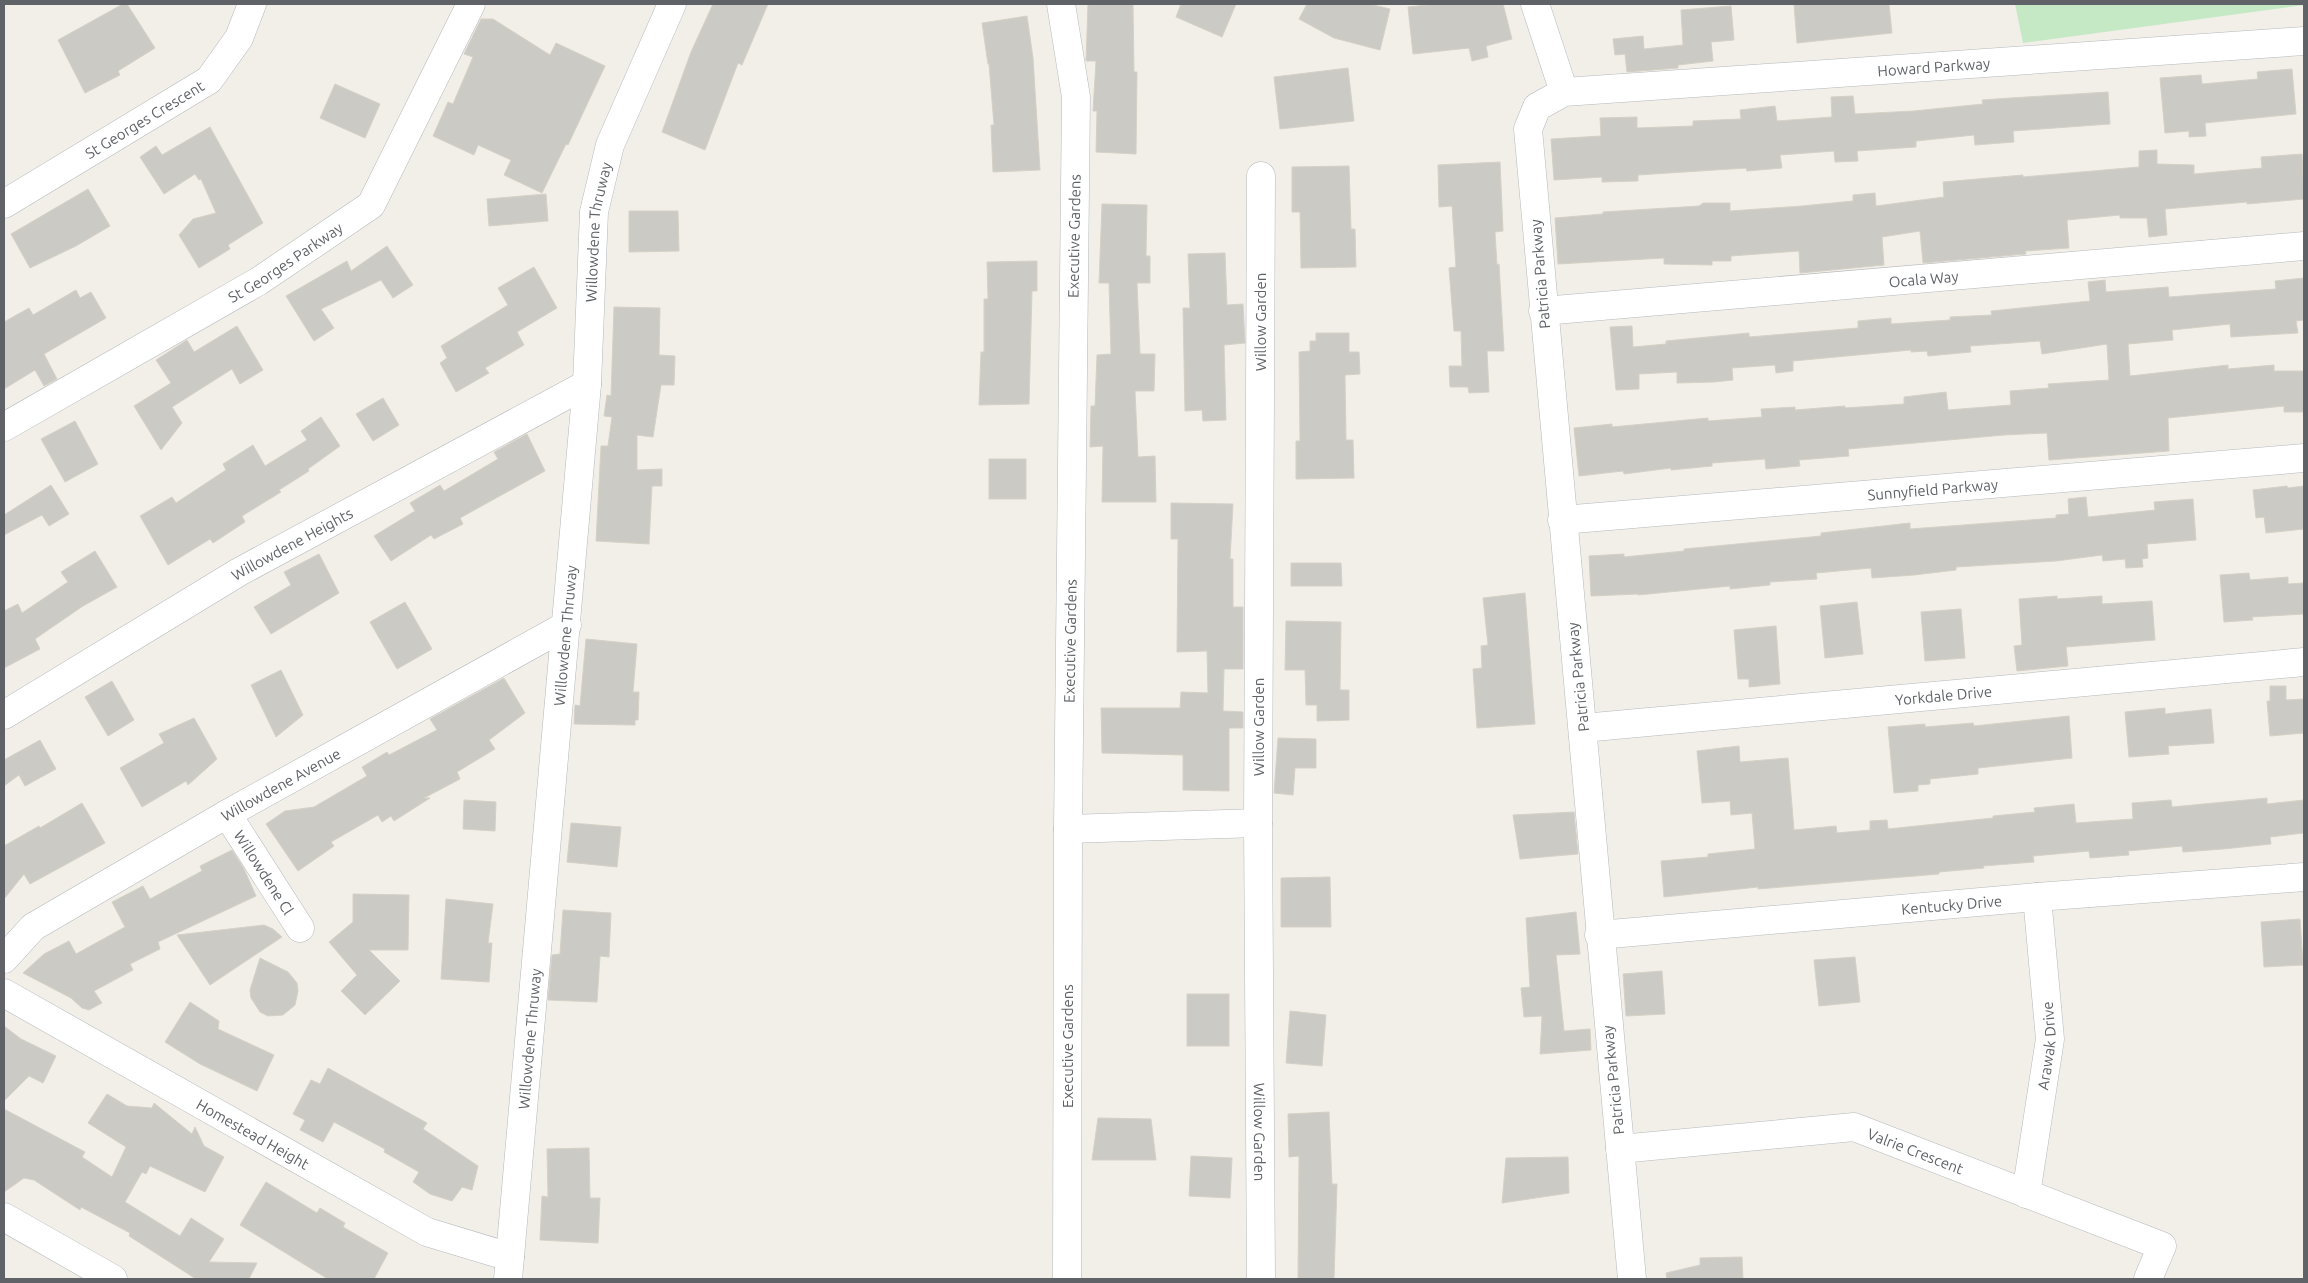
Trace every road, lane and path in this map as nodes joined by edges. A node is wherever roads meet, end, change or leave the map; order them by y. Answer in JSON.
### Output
{"nodes":[{"id":1,"x":252,"y":4,"type":"edge"},
{"id":2,"x":470,"y":4,"type":"edge"},
{"id":3,"x":672,"y":4,"type":"edge"},
{"id":4,"x":1061,"y":4,"type":"edge"},
{"id":5,"x":1535,"y":4,"type":"edge"},
{"id":6,"x":2304,"y":41,"type":"edge"},
{"id":7,"x":1564,"y":92,"type":"junction"},
{"id":8,"x":1261,"y":176,"type":"dead end"},
{"id":9,"x":4,"y":204,"type":"edge"},
{"id":10,"x":2304,"y":246,"type":"edge"},
{"id":11,"x":1543,"y":311,"type":"junction"},
{"id":12,"x":588,"y":384,"type":"junction"},
{"id":13,"x":4,"y":427,"type":"edge"},
{"id":14,"x":2304,"y":458,"type":"edge"},
{"id":15,"x":1562,"y":520,"type":"junction"},
{"id":16,"x":567,"y":625,"type":"junction"},
{"id":17,"x":2304,"y":662,"type":"edge"},
{"id":18,"x":4,"y":715,"type":"edge"},
{"id":19,"x":1583,"y":728,"type":"junction"},
{"id":20,"x":227,"y":814,"type":"junction"},
{"id":21,"x":1258,"y":823,"type":"junction"},
{"id":22,"x":1068,"y":829,"type":"junction"},
{"id":23,"x":2304,"y":877,"type":"edge"},
{"id":24,"x":2037,"y":897,"type":"junction"},
{"id":25,"x":300,"y":928,"type":"dead end"},
{"id":26,"x":1599,"y":935,"type":"junction"},
{"id":27,"x":4,"y":959,"type":"edge"},
{"id":28,"x":4,"y":993,"type":"edge"},
{"id":29,"x":1620,"y":1149,"type":"junction"},
{"id":30,"x":2026,"y":1194,"type":"junction"},
{"id":31,"x":4,"y":1217,"type":"edge"},
{"id":32,"x":509,"y":1268,"type":"edge"},
{"id":33,"x":113,"y":1279,"type":"edge"},
{"id":34,"x":1067,"y":1279,"type":"edge"},
{"id":35,"x":1261,"y":1279,"type":"edge"},
{"id":36,"x":1632,"y":1279,"type":"edge"},
{"id":37,"x":2148,"y":1279,"type":"edge"}],
"edges":[{"from":1,"to":9,"type":"street","name":"St Georges Crescent"},
{"from":2,"to":13,"type":"street","name":"St Georges Parkway"},
{"from":3,"to":12,"type":"street","name":"Willowdene Thruway"},
{"from":4,"to":22,"type":"street","name":"Executive Gardens"},
{"from":5,"to":7,"type":"street"},
{"from":6,"to":7,"type":"street","name":"Howard Parkway"},
{"from":7,"to":11,"type":"street","name":"Patricia Parkway"},
{"from":8,"to":21,"type":"street","name":"Willow Garden"},
{"from":10,"to":11,"type":"street","name":"Ocala Way"},
{"from":11,"to":15,"type":"street","name":"Patricia Parkway"},
{"from":12,"to":16,"type":"street","name":"Willowdene Thruway"},
{"from":12,"to":18,"type":"street","name":"Willowdene Heights"},
{"from":14,"to":15,"type":"street","name":"Sunnyfield Parkway"},
{"from":15,"to":19,"type":"street","name":"Patricia Parkway"},
{"from":16,"to":20,"type":"street","name":"Willowdene Avenue"},
{"from":16,"to":32,"type":"street","name":"Willowdene Thruway"},
{"from":17,"to":19,"type":"street","name":"Yorkdale Drive"},
{"from":19,"to":26,"type":"street","name":"Patricia Parkway"},
{"from":20,"to":25,"type":"street","name":"Willowdene Cl"},
{"from":20,"to":27,"type":"street","name":"Willowdene Avenue"},
{"from":21,"to":22,"type":"street"},
{"from":21,"to":35,"type":"street","name":"Willow Garden"},
{"from":22,"to":34,"type":"street","name":"Executive Gardens"},
{"from":23,"to":24,"type":"street","name":"Kentucky Drive"},
{"from":24,"to":26,"type":"street","name":"Kentucky Drive"},
{"from":24,"to":30,"type":"street","name":"Arawak Drive"},
{"from":26,"to":29,"type":"street","name":"Patricia Parkway"},
{"from":28,"to":32,"type":"street","name":"Homestead Height"},
{"from":29,"to":30,"type":"street","name":"Valrie Crescent"},
{"from":29,"to":36,"type":"street","name":"Patricia Parkway"},
{"from":30,"to":37,"type":"street","name":"Valrie Crescent"},
{"from":31,"to":33,"type":"street"}]}
